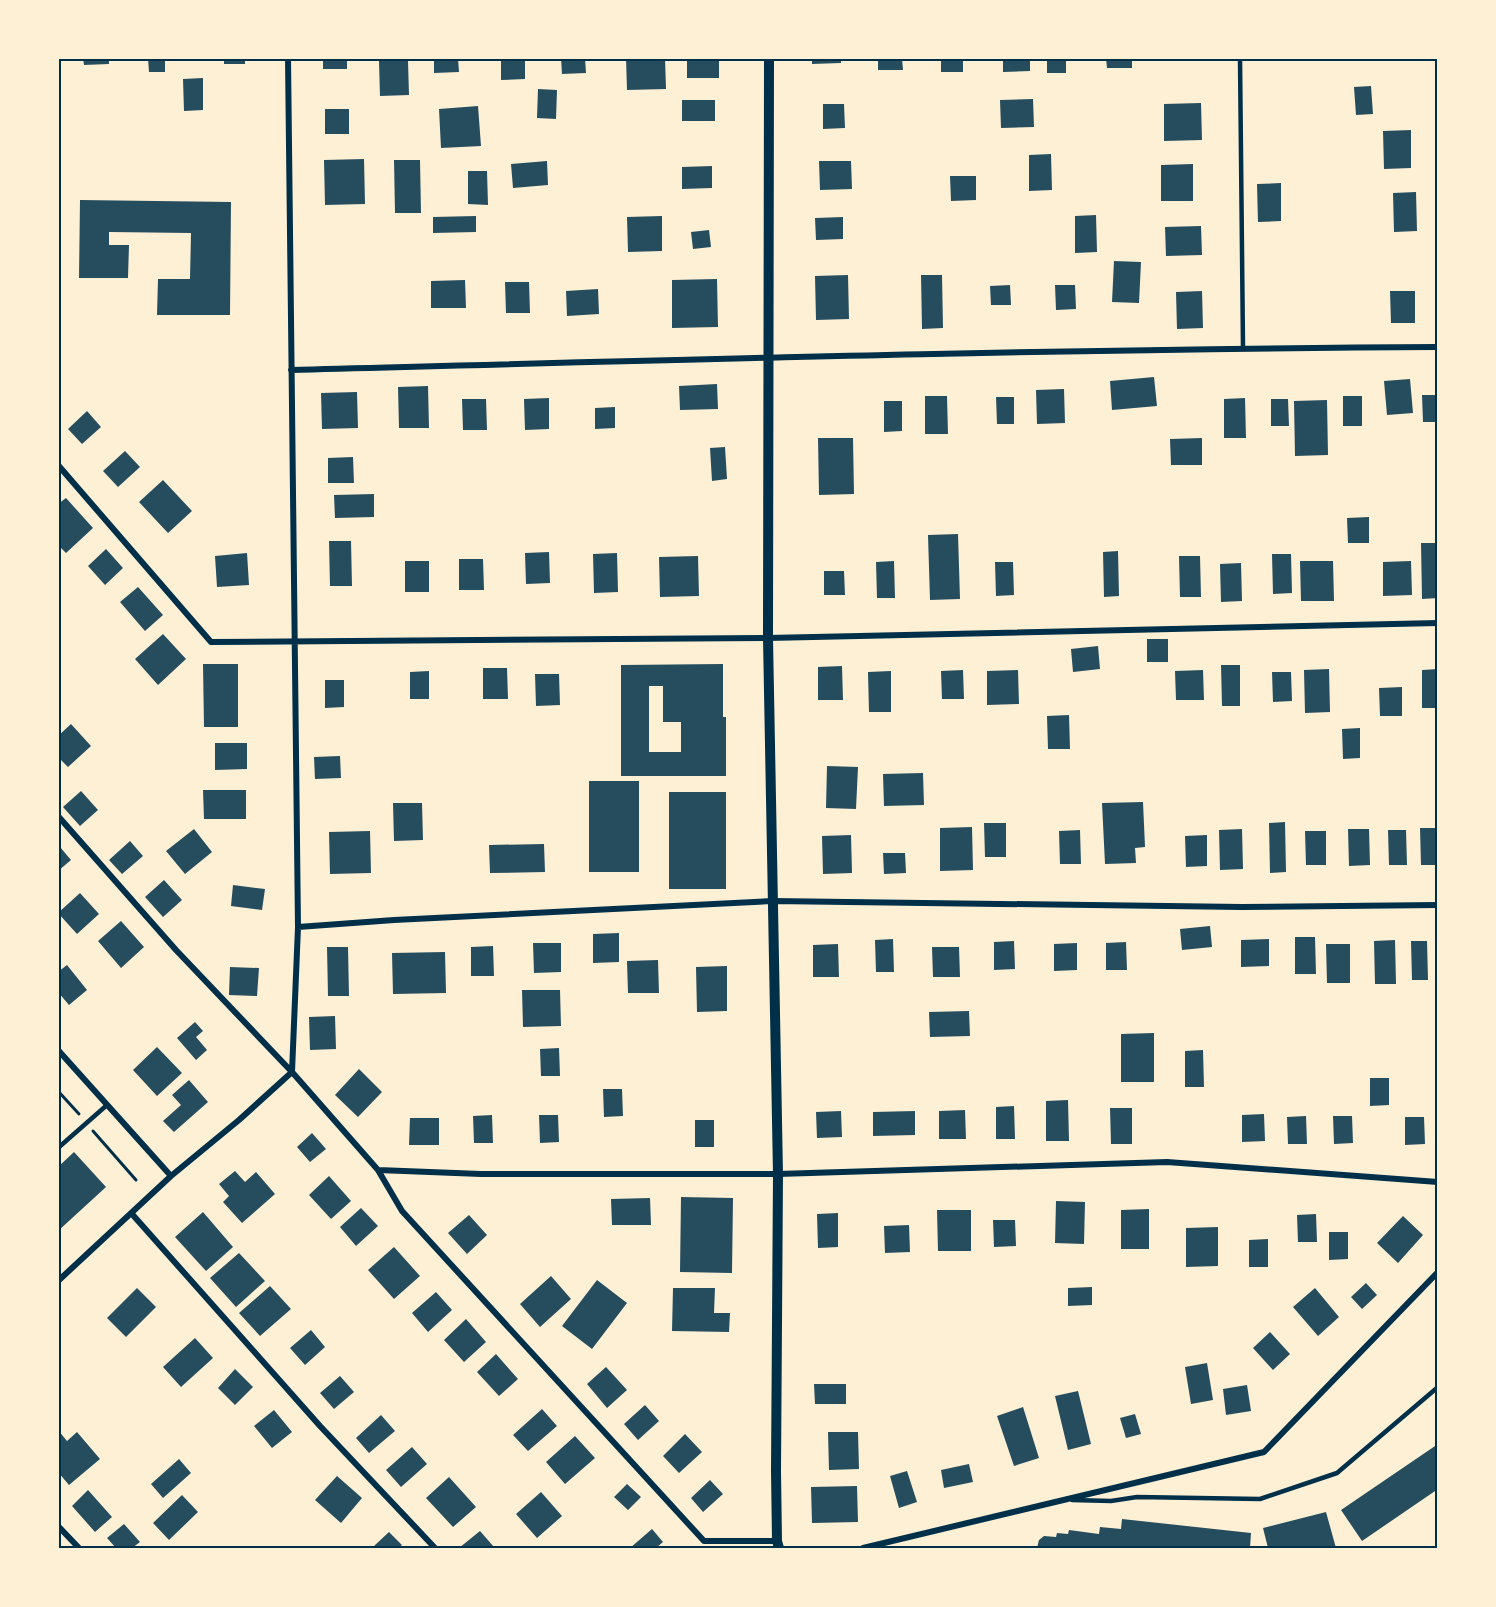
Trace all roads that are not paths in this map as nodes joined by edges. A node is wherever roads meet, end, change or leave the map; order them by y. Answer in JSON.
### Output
{"nodes":[{"id":1,"x":288,"y":58,"type":"edge"},
{"id":2,"x":769,"y":58,"type":"edge"},
{"id":3,"x":1240,"y":58,"type":"edge"},
{"id":4,"x":1437,"y":347,"type":"edge"},
{"id":5,"x":1243,"y":348,"type":"junction"},
{"id":6,"x":769,"y":357,"type":"junction"},
{"id":7,"x":291,"y":370,"type":"junction"},
{"id":8,"x":58,"y":465,"type":"edge"},
{"id":9,"x":1437,"y":623,"type":"edge"},
{"id":10,"x":768,"y":638,"type":"junction"},
{"id":11,"x":295,"y":642,"type":"junction"},
{"id":12,"x":58,"y":816,"type":"edge"},
{"id":13,"x":772,"y":901,"type":"junction"},
{"id":14,"x":1437,"y":905,"type":"edge"},
{"id":15,"x":298,"y":927,"type":"junction"},
{"id":16,"x":58,"y":1050,"type":"edge"},
{"id":17,"x":292,"y":1072,"type":"junction"},
{"id":18,"x":107,"y":1105,"type":"junction"},
{"id":19,"x":58,"y":1148,"type":"edge"},
{"id":20,"x":378,"y":1170,"type":"junction"},
{"id":21,"x":778,"y":1174,"type":"junction"},
{"id":22,"x":171,"y":1176,"type":"junction"},
{"id":23,"x":1437,"y":1182,"type":"edge"},
{"id":24,"x":132,"y":1214,"type":"junction"},
{"id":25,"x":1437,"y":1272,"type":"edge"},
{"id":26,"x":58,"y":1281,"type":"edge"},
{"id":27,"x":1437,"y":1386,"type":"edge"},
{"id":28,"x":1069,"y":1500,"type":"junction"},
{"id":29,"x":58,"y":1526,"type":"edge"},
{"id":30,"x":778,"y":1545,"type":"edge"},
{"id":31,"x":79,"y":1548,"type":"edge"},
{"id":32,"x":435,"y":1548,"type":"edge"},
{"id":33,"x":863,"y":1548,"type":"edge"}],
"edges":[{"from":1,"to":7,"type":"street"},
{"from":2,"to":6,"type":"street"},
{"from":3,"to":5,"type":"lane"},
{"from":4,"to":5,"type":"street"},
{"from":5,"to":6,"type":"street"},
{"from":6,"to":7,"type":"street"},
{"from":6,"to":10,"type":"street"},
{"from":7,"to":11,"type":"street"},
{"from":8,"to":11,"type":"street"},
{"from":9,"to":10,"type":"street"},
{"from":10,"to":11,"type":"street"},
{"from":10,"to":13,"type":"street"},
{"from":11,"to":15,"type":"street"},
{"from":12,"to":17,"type":"street"},
{"from":13,"to":14,"type":"street"},
{"from":13,"to":15,"type":"street"},
{"from":13,"to":21,"type":"street"},
{"from":15,"to":17,"type":"street"},
{"from":16,"to":18,"type":"street"},
{"from":17,"to":20,"type":"street"},
{"from":17,"to":22,"type":"street"},
{"from":18,"to":19,"type":"lane"},
{"from":18,"to":22,"type":"street"},
{"from":20,"to":21,"type":"street"},
{"from":20,"to":30,"type":"street"},
{"from":21,"to":23,"type":"street"},
{"from":21,"to":30,"type":"street"},
{"from":22,"to":24,"type":"street"},
{"from":24,"to":26,"type":"street"},
{"from":24,"to":32,"type":"street"},
{"from":25,"to":28,"type":"street"},
{"from":27,"to":28,"type":"lane"},
{"from":28,"to":33,"type":"street"},
{"from":29,"to":31,"type":"street"}]}
